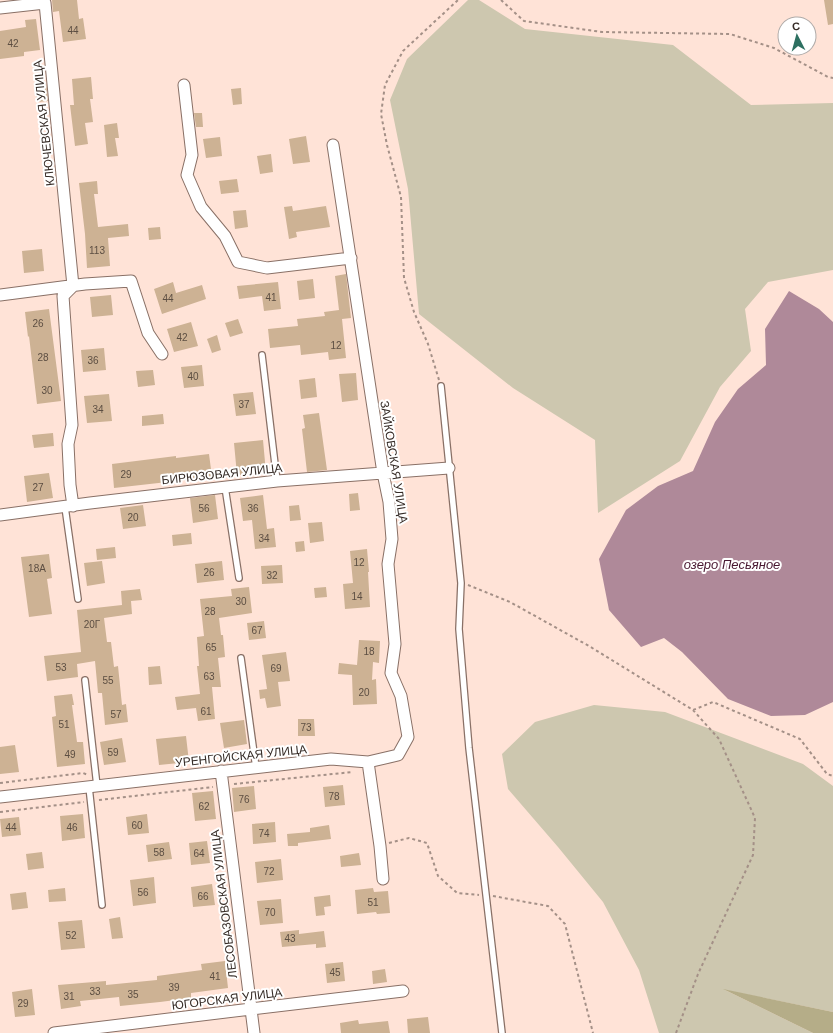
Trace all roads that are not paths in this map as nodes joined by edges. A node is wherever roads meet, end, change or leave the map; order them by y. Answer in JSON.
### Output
{"nodes":[{"id":1,"x":45,"y":1,"type":"edge"},
{"id":2,"x":0,"y":8,"type":"edge"},
{"id":3,"x":184,"y":86,"type":"dead end"},
{"id":4,"x":333,"y":145,"type":"dead end"},
{"id":5,"x":351,"y":258,"type":"junction"},
{"id":6,"x":73,"y":286,"type":"junction"},
{"id":7,"x":0,"y":295,"type":"edge"},
{"id":8,"x":162,"y":354,"type":"dead end"},
{"id":9,"x":262,"y":355,"type":"dead end"},
{"id":10,"x":441,"y":386,"type":"road end"},
{"id":11,"x":449,"y":468,"type":"junction"},
{"id":12,"x":383,"y":473,"type":"junction"},
{"id":13,"x":277,"y":481,"type":"junction"},
{"id":14,"x":225,"y":486,"type":"junction"},
{"id":15,"x":69,"y":506,"type":"junction"},
{"id":16,"x":0,"y":515,"type":"edge"},
{"id":17,"x":239,"y":578,"type":"dead end"},
{"id":18,"x":78,"y":599,"type":"dead end"},
{"id":19,"x":241,"y":658,"type":"dead end"},
{"id":20,"x":85,"y":680,"type":"dead end"},
{"id":21,"x":368,"y":762,"type":"junction"},
{"id":22,"x":256,"y":768,"type":"junction"},
{"id":23,"x":221,"y":772,"type":"junction"},
{"id":24,"x":93,"y":786,"type":"junction"},
{"id":25,"x":0,"y":797,"type":"edge"},
{"id":26,"x":383,"y":879,"type":"dead end"},
{"id":27,"x":102,"y":905,"type":"dead end"},
{"id":28,"x":403,"y":991,"type":"dead end"},
{"id":29,"x":251,"y":1008,"type":"junction"},
{"id":30,"x":54,"y":1033,"type":"edge"},
{"id":31,"x":254,"y":1033,"type":"edge"},
{"id":32,"x":502,"y":1033,"type":"edge"}],
"edges":[{"from":1,"to":2,"type":"street","name":"КЛЮЧЕВСКАЯ УЛИЦА"},
{"from":1,"to":6,"type":"street","name":"КЛЮЧЕВСКАЯ УЛИЦА"},
{"from":3,"to":5,"type":"street"},
{"from":4,"to":5,"type":"street","name":"ЗАЙКОВСКАЯ УЛИЦА"},
{"from":5,"to":12,"type":"street","name":"ЗАЙКОВСКАЯ УЛИЦА"},
{"from":6,"to":7,"type":"street"},
{"from":6,"to":8,"type":"street"},
{"from":6,"to":15,"type":"street"},
{"from":9,"to":13,"type":"lane"},
{"from":10,"to":11,"type":"lane"},
{"from":11,"to":12,"type":"street","name":"БИРЮЗОВАЯ УЛИЦА"},
{"from":11,"to":32,"type":"lane"},
{"from":12,"to":13,"type":"street","name":"БИРЮЗОВАЯ УЛИЦА"},
{"from":12,"to":21,"type":"street","name":"ЗАЙКОВСКАЯ УЛИЦА"},
{"from":13,"to":14,"type":"street","name":"БИРЮЗОВАЯ УЛИЦА"},
{"from":14,"to":15,"type":"street","name":"БИРЮЗОВАЯ УЛИЦА"},
{"from":14,"to":17,"type":"lane"},
{"from":15,"to":16,"type":"street","name":"БИРЮЗОВАЯ УЛИЦА"},
{"from":15,"to":18,"type":"lane"},
{"from":19,"to":22,"type":"lane"},
{"from":20,"to":24,"type":"lane"},
{"from":21,"to":22,"type":"street","name":"УРЕНГОЙСКАЯ УЛИЦА"},
{"from":21,"to":26,"type":"street"},
{"from":22,"to":23,"type":"street","name":"УРЕНГОЙСКАЯ УЛИЦА"},
{"from":23,"to":24,"type":"street","name":"УРЕНГОЙСКАЯ УЛИЦА"},
{"from":23,"to":29,"type":"street","name":"ЛЕСОБАЗОВСКАЯ УЛИЦА"},
{"from":24,"to":25,"type":"street","name":"УРЕНГОЙСКАЯ УЛИЦА"},
{"from":24,"to":27,"type":"lane"},
{"from":28,"to":29,"type":"street","name":"ЮГОРСКАЯ УЛИЦА"},
{"from":29,"to":30,"type":"street","name":"ЮГОРСКАЯ УЛИЦА"},
{"from":29,"to":31,"type":"street","name":"ЛЕСОБАЗОВСКАЯ УЛИЦА"}]}
